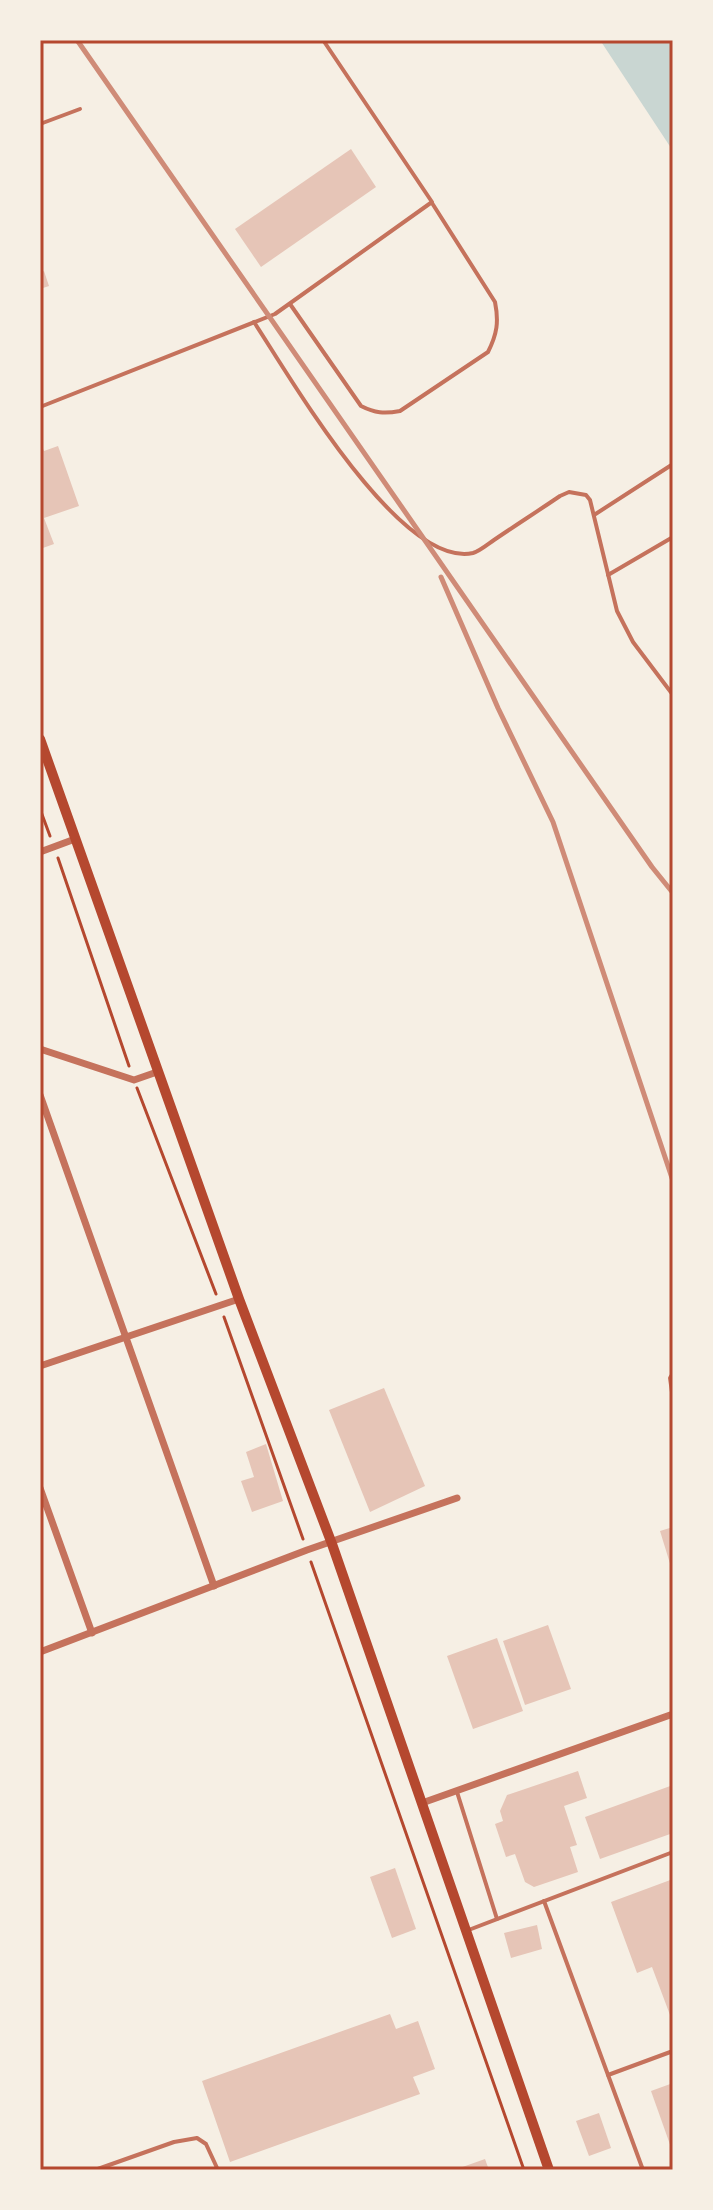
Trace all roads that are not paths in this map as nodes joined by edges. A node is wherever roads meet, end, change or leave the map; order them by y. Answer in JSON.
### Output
{"nodes":[{"id":1,"x":323,"y":40,"type":"edge"},
{"id":2,"x":80,"y":109,"type":"dead end"},
{"id":3,"x":40,"y":124,"type":"edge"},
{"id":4,"x":432,"y":202,"type":"junction"},
{"id":5,"x":290,"y":304,"type":"junction"},
{"id":6,"x":254,"y":322,"type":"junction"},
{"id":7,"x":40,"y":407,"type":"edge"},
{"id":8,"x":673,"y":464,"type":"edge"},
{"id":9,"x":594,"y":515,"type":"junction"},
{"id":10,"x":673,"y":537,"type":"edge"},
{"id":11,"x":608,"y":575,"type":"junction"},
{"id":12,"x":673,"y":695,"type":"edge"},
{"id":13,"x":40,"y":739,"type":"edge"},
{"id":14,"x":75,"y":839,"type":"junction"},
{"id":15,"x":40,"y":852,"type":"edge"},
{"id":16,"x":40,"y":1049,"type":"edge"},
{"id":17,"x":157,"y":1072,"type":"junction"},
{"id":18,"x":40,"y":1095,"type":"edge"},
{"id":19,"x":239,"y":1299,"type":"junction"},
{"id":20,"x":126,"y":1336,"type":"junction"},
{"id":21,"x":40,"y":1366,"type":"edge"},
{"id":22,"x":673,"y":1373,"type":"edge"},
{"id":23,"x":673,"y":1399,"type":"edge"},
{"id":24,"x":40,"y":1488,"type":"edge"},
{"id":25,"x":457,"y":1498,"type":"dead end"},
{"id":26,"x":332,"y":1544,"type":"junction"},
{"id":27,"x":214,"y":1586,"type":"junction"},
{"id":28,"x":92,"y":1633,"type":"junction"},
{"id":29,"x":40,"y":1652,"type":"edge"},
{"id":30,"x":673,"y":1714,"type":"edge"},
{"id":31,"x":457,"y":1791,"type":"junction"},
{"id":32,"x":422,"y":1803,"type":"junction"},
{"id":33,"x":673,"y":1852,"type":"edge"},
{"id":34,"x":544,"y":1901,"type":"junction"},
{"id":35,"x":497,"y":1919,"type":"junction"},
{"id":36,"x":466,"y":1932,"type":"junction"},
{"id":37,"x":673,"y":2051,"type":"edge"},
{"id":38,"x":608,"y":2075,"type":"junction"},
{"id":39,"x":95,"y":2170,"type":"edge"},
{"id":40,"x":218,"y":2170,"type":"edge"},
{"id":41,"x":549,"y":2170,"type":"edge"},
{"id":42,"x":643,"y":2170,"type":"edge"}],
"edges":[{"from":1,"to":4,"type":"lane"},
{"from":2,"to":3,"type":"lane"},
{"from":4,"to":5,"type":"lane"},
{"from":4,"to":5,"type":"lane"},
{"from":5,"to":6,"type":"lane"},
{"from":6,"to":7,"type":"lane"},
{"from":6,"to":9,"type":"lane"},
{"from":8,"to":9,"type":"lane"},
{"from":9,"to":11,"type":"lane"},
{"from":10,"to":11,"type":"lane"},
{"from":11,"to":12,"type":"lane"},
{"from":13,"to":14,"type":"main road"},
{"from":14,"to":15,"type":"street"},
{"from":14,"to":17,"type":"main road"},
{"from":16,"to":17,"type":"street"},
{"from":17,"to":19,"type":"main road"},
{"from":18,"to":20,"type":"street"},
{"from":19,"to":20,"type":"street"},
{"from":19,"to":26,"type":"main road"},
{"from":20,"to":21,"type":"street"},
{"from":20,"to":27,"type":"street"},
{"from":22,"to":23,"type":"lane"},
{"from":24,"to":28,"type":"street"},
{"from":25,"to":26,"type":"street"},
{"from":26,"to":27,"type":"street"},
{"from":26,"to":32,"type":"main road"},
{"from":27,"to":28,"type":"street"},
{"from":28,"to":29,"type":"street"},
{"from":30,"to":31,"type":"street"},
{"from":31,"to":32,"type":"street"},
{"from":31,"to":35,"type":"lane"},
{"from":32,"to":36,"type":"main road"},
{"from":33,"to":34,"type":"lane"},
{"from":34,"to":35,"type":"lane"},
{"from":34,"to":38,"type":"lane"},
{"from":35,"to":36,"type":"lane"},
{"from":36,"to":41,"type":"main road"},
{"from":37,"to":38,"type":"lane"},
{"from":38,"to":42,"type":"lane"},
{"from":39,"to":40,"type":"lane"}]}
